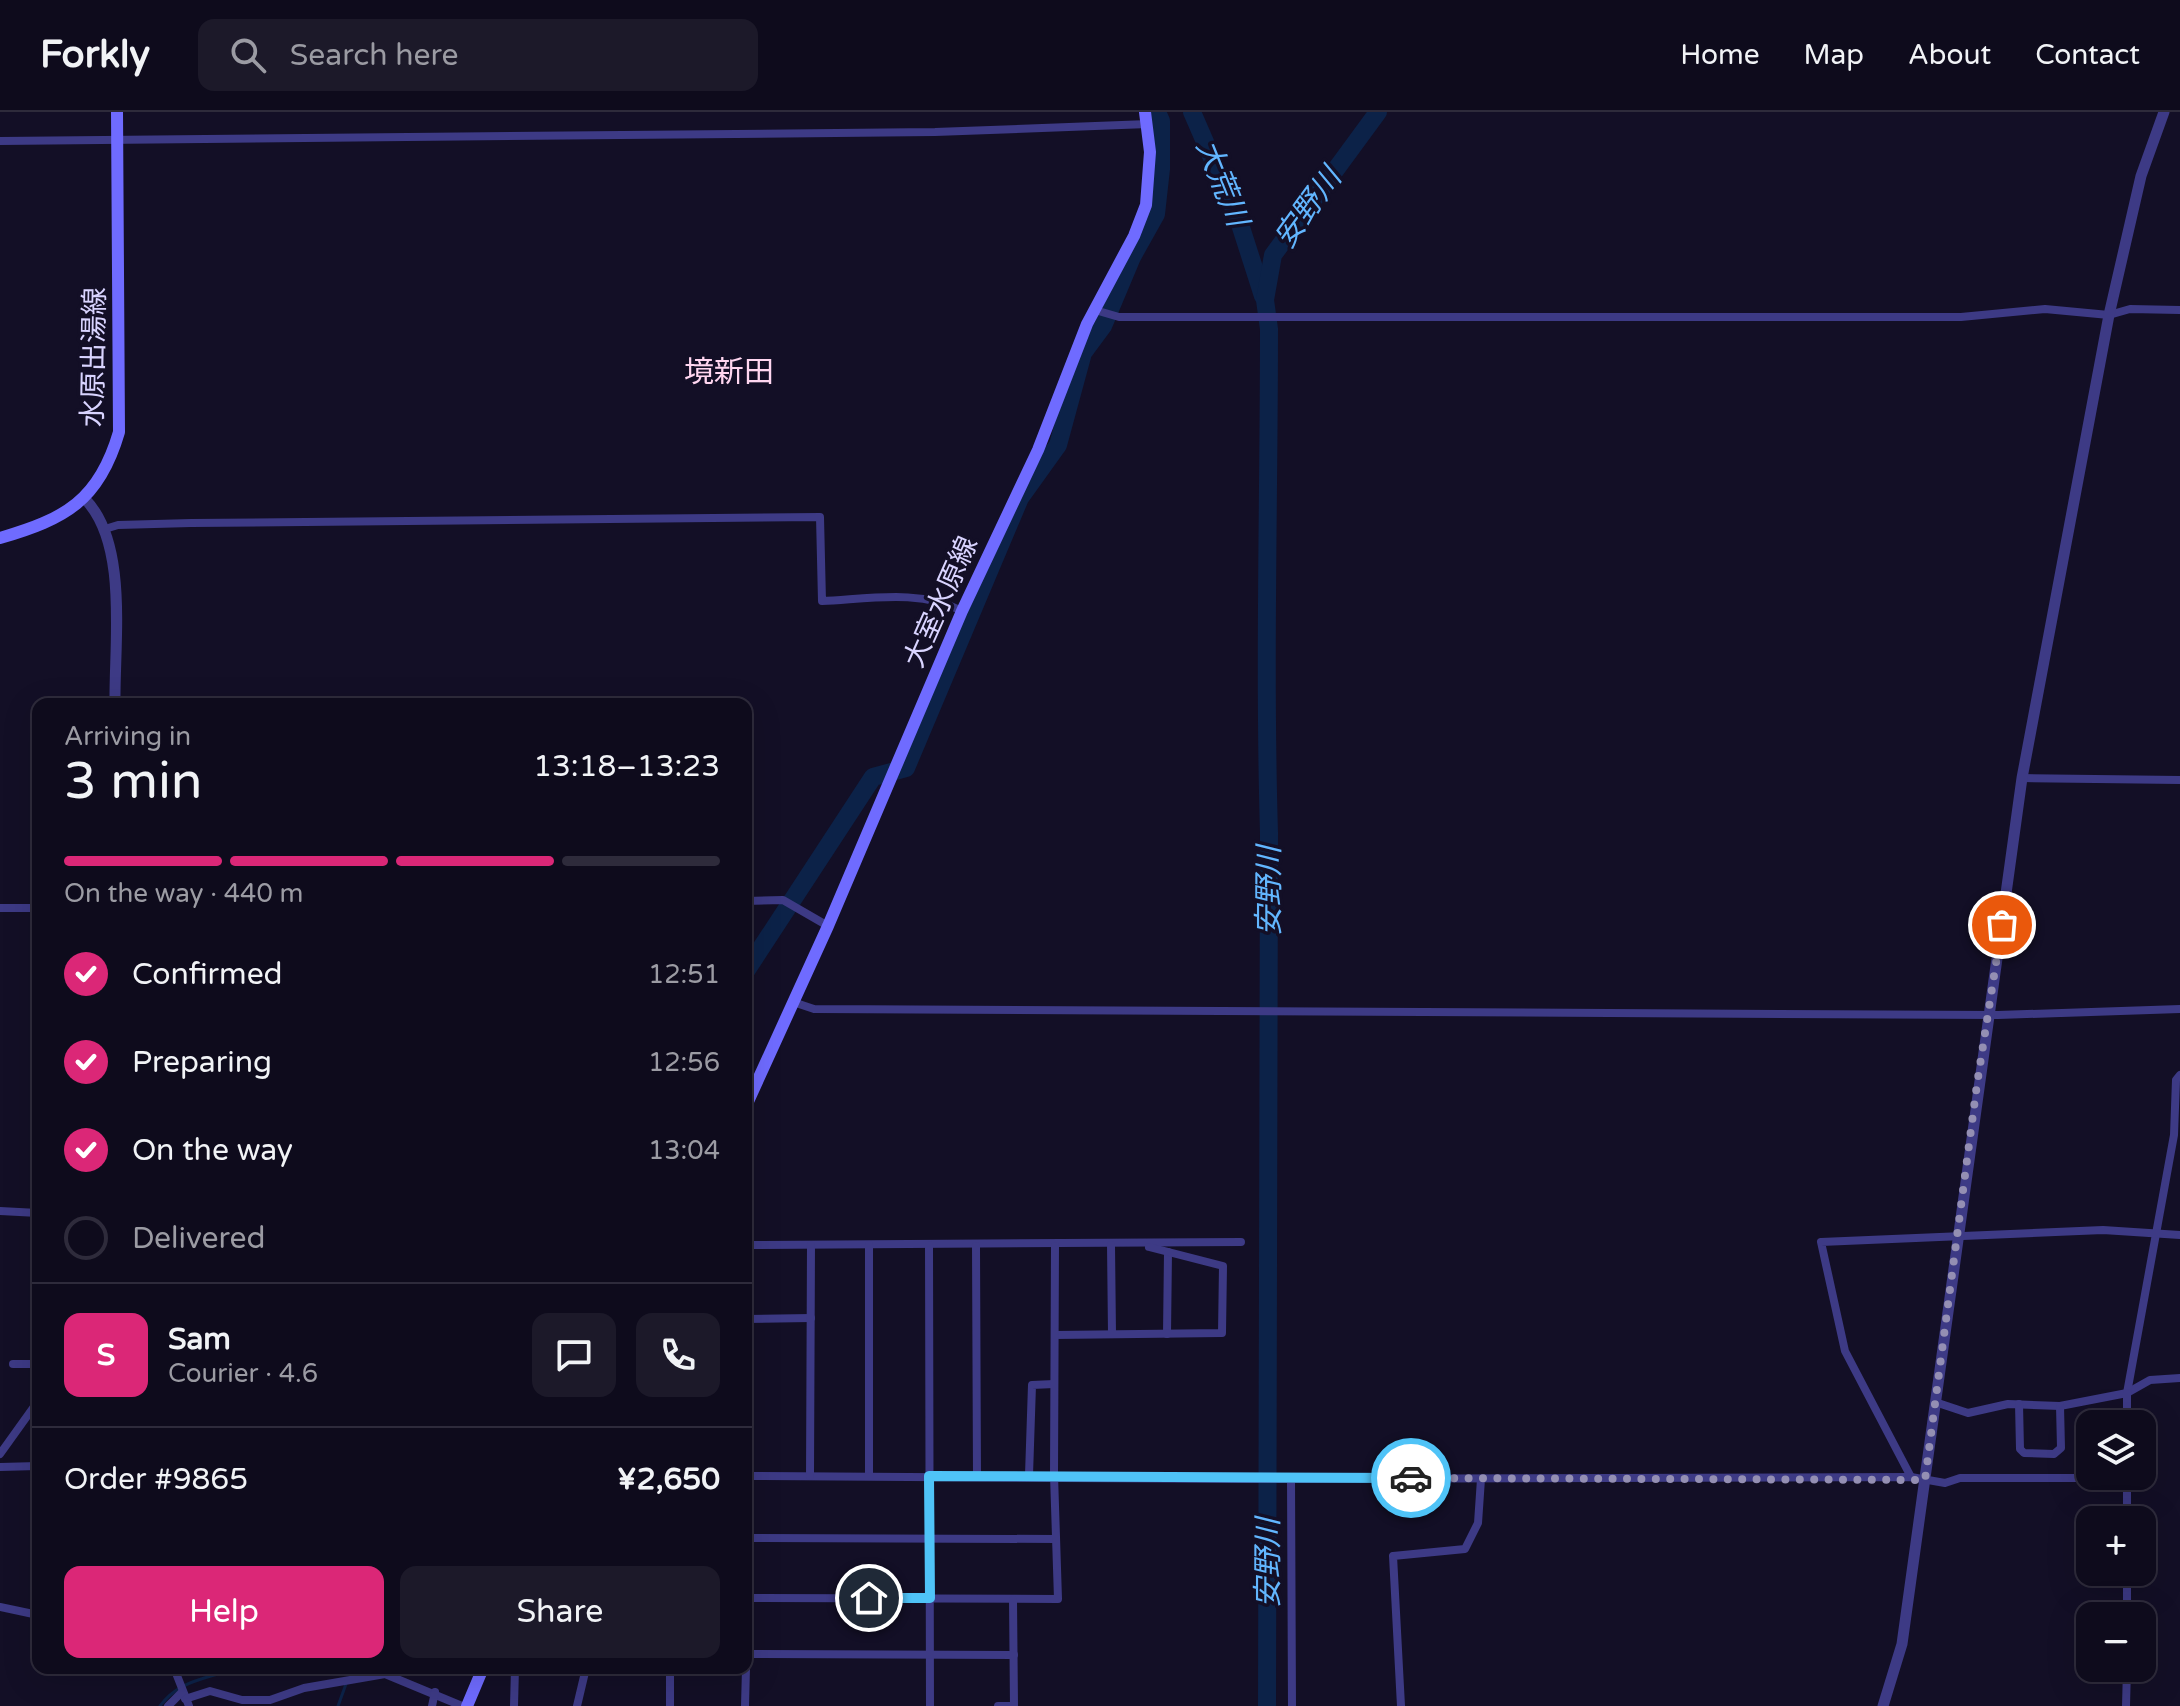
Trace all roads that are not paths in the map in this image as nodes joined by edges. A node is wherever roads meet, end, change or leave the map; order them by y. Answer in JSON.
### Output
{"nodes":[{"id":1,"x":117,"y":112,"type":"edge"},
{"id":2,"x":2164,"y":112,"type":"edge"},
{"id":3,"x":1146,"y":118,"type":"edge"},
{"id":4,"x":118,"y":139,"type":"junction"},
{"id":5,"x":0,"y":141,"type":"edge"},
{"id":6,"x":2180,"y":310,"type":"edge"},
{"id":7,"x":1098,"y":311,"type":"junction"},
{"id":8,"x":2109,"y":315,"type":"junction"},
{"id":9,"x":85,"y":499,"type":"junction"},
{"id":10,"x":105,"y":529,"type":"junction"},
{"id":11,"x":0,"y":538,"type":"edge"},
{"id":12,"x":962,"y":611,"type":"junction"},
{"id":13,"x":115,"y":698,"type":"edge"},
{"id":14,"x":2022,"y":778,"type":"junction"},
{"id":15,"x":2180,"y":780,"type":"edge"},
{"id":16,"x":752,"y":901,"type":"edge"},
{"id":17,"x":0,"y":908,"type":"edge"},
{"id":18,"x":32,"y":908,"type":"edge"},
{"id":19,"x":828,"y":926,"type":"junction"},
{"id":20,"x":793,"y":1002,"type":"junction"},
{"id":21,"x":2180,"y":1009,"type":"edge"},
{"id":22,"x":1990,"y":1014,"type":"junction"},
{"id":23,"x":2180,"y":1075,"type":"edge"},
{"id":24,"x":752,"y":1093,"type":"edge"},
{"id":25,"x":0,"y":1211,"type":"edge"},
{"id":26,"x":32,"y":1213,"type":"edge"},
{"id":27,"x":2155,"y":1232,"type":"junction"},
{"id":28,"x":2180,"y":1235,"type":"edge"},
{"id":29,"x":1957,"y":1236,"type":"junction"},
{"id":30,"x":1241,"y":1242,"type":"dead end"},
{"id":31,"x":1137,"y":1244,"type":"junction"},
{"id":32,"x":752,"y":1245,"type":"edge"},
{"id":33,"x":811,"y":1245,"type":"junction"},
{"id":34,"x":869,"y":1245,"type":"junction"},
{"id":35,"x":929,"y":1245,"type":"junction"},
{"id":36,"x":1111,"y":1245,"type":"junction"},
{"id":37,"x":976,"y":1246,"type":"junction"},
{"id":38,"x":1055,"y":1246,"type":"junction"},
{"id":39,"x":1168,"y":1252,"type":"junction"},
{"id":40,"x":811,"y":1318,"type":"junction"},
{"id":41,"x":752,"y":1319,"type":"edge"},
{"id":42,"x":1112,"y":1334,"type":"junction"},
{"id":43,"x":1167,"y":1334,"type":"junction"},
{"id":44,"x":1055,"y":1335,"type":"junction"},
{"id":45,"x":13,"y":1364,"type":"dead end"},
{"id":46,"x":32,"y":1364,"type":"edge"},
{"id":47,"x":2180,"y":1378,"type":"edge"},
{"id":48,"x":1054,"y":1384,"type":"junction"},
{"id":49,"x":2127,"y":1393,"type":"junction"},
{"id":50,"x":1935,"y":1402,"type":"junction"},
{"id":51,"x":2019,"y":1404,"type":"junction"},
{"id":52,"x":2060,"y":1406,"type":"junction"},
{"id":53,"x":32,"y":1409,"type":"edge"},
{"id":54,"x":2127,"y":1410,"type":"edge"},
{"id":55,"x":1,"y":1453,"type":"edge"},
{"id":56,"x":32,"y":1466,"type":"edge"},
{"id":57,"x":0,"y":1467,"type":"edge"},
{"id":58,"x":977,"y":1475,"type":"junction"},
{"id":59,"x":1029,"y":1475,"type":"junction"},
{"id":60,"x":1054,"y":1475,"type":"junction"},
{"id":61,"x":752,"y":1476,"type":"edge"},
{"id":62,"x":810,"y":1476,"type":"junction"},
{"id":63,"x":869,"y":1476,"type":"junction"},
{"id":64,"x":929,"y":1476,"type":"junction"},
{"id":65,"x":1911,"y":1477,"type":"junction"},
{"id":66,"x":2076,"y":1477,"type":"edge"},
{"id":67,"x":1289,"y":1479,"type":"junction"},
{"id":68,"x":1481,"y":1479,"type":"junction"},
{"id":69,"x":1925,"y":1480,"type":"junction"},
{"id":70,"x":752,"y":1538,"type":"edge"},
{"id":71,"x":930,"y":1538,"type":"junction"},
{"id":72,"x":1056,"y":1539,"type":"junction"},
{"id":73,"x":752,"y":1598,"type":"edge"},
{"id":74,"x":930,"y":1598,"type":"junction"},
{"id":75,"x":1013,"y":1600,"type":"junction"},
{"id":76,"x":0,"y":1607,"type":"edge"},
{"id":77,"x":32,"y":1614,"type":"edge"},
{"id":78,"x":752,"y":1654,"type":"edge"},
{"id":79,"x":930,"y":1655,"type":"junction"},
{"id":80,"x":1014,"y":1655,"type":"junction"},
{"id":81,"x":176,"y":1674,"type":"edge"},
{"id":82,"x":367,"y":1674,"type":"edge"},
{"id":83,"x":380,"y":1674,"type":"edge"},
{"id":84,"x":394,"y":1674,"type":"edge"},
{"id":85,"x":480,"y":1674,"type":"edge"},
{"id":86,"x":515,"y":1674,"type":"edge"},
{"id":87,"x":585,"y":1674,"type":"edge"},
{"id":88,"x":670,"y":1674,"type":"edge"},
{"id":89,"x":746,"y":1674,"type":"edge"},
{"id":90,"x":367,"y":1679,"type":"junction"},
{"id":91,"x":2127,"y":1682,"type":"edge"},
{"id":92,"x":435,"y":1692,"type":"junction"},
{"id":93,"x":185,"y":1699,"type":"edge"},
{"id":94,"x":168,"y":1706,"type":"edge"},
{"id":95,"x":432,"y":1706,"type":"edge"},
{"id":96,"x":465,"y":1706,"type":"edge"},
{"id":97,"x":514,"y":1706,"type":"edge"},
{"id":98,"x":577,"y":1706,"type":"edge"},
{"id":99,"x":670,"y":1706,"type":"edge"},
{"id":100,"x":745,"y":1706,"type":"edge"},
{"id":101,"x":930,"y":1706,"type":"edge"},
{"id":102,"x":998,"y":1706,"type":"edge"},
{"id":103,"x":1292,"y":1706,"type":"edge"},
{"id":104,"x":1401,"y":1706,"type":"edge"},
{"id":105,"x":1883,"y":1706,"type":"edge"},
{"id":106,"x":2126,"y":1706,"type":"edge"}],
"edges":[{"from":1,"to":4,"type":"main road","name":"水原出湯線"},
{"from":2,"to":8,"type":"street"},
{"from":3,"to":4,"type":"street"},
{"from":3,"to":7,"type":"main road","name":"大室水原線"},
{"from":4,"to":5,"type":"street"},
{"from":4,"to":9,"type":"main road","name":"水原出湯線"},
{"from":6,"to":8,"type":"street"},
{"from":7,"to":8,"type":"street"},
{"from":7,"to":12,"type":"main road","name":"大室水原線"},
{"from":8,"to":14,"type":"street"},
{"from":9,"to":10,"type":"street"},
{"from":9,"to":11,"type":"main road","name":"水原出湯線"},
{"from":10,"to":12,"type":"street"},
{"from":10,"to":13,"type":"street"},
{"from":12,"to":19,"type":"main road","name":"大室水原線"},
{"from":14,"to":15,"type":"street"},
{"from":14,"to":22,"type":"street"},
{"from":16,"to":19,"type":"street"},
{"from":17,"to":18,"type":"street"},
{"from":19,"to":20,"type":"main road","name":"大室水原線"},
{"from":20,"to":22,"type":"street"},
{"from":20,"to":24,"type":"main road","name":"大室水原線"},
{"from":21,"to":22,"type":"street"},
{"from":22,"to":29,"type":"street"},
{"from":23,"to":27,"type":"street"},
{"from":25,"to":26,"type":"street"},
{"from":27,"to":28,"type":"street"},
{"from":27,"to":29,"type":"street"},
{"from":27,"to":49,"type":"street"},
{"from":29,"to":50,"type":"street"},
{"from":29,"to":65,"type":"street"},
{"from":30,"to":31,"type":"street"},
{"from":31,"to":36,"type":"street"},
{"from":31,"to":39,"type":"street"},
{"from":32,"to":33,"type":"street"},
{"from":33,"to":34,"type":"street"},
{"from":33,"to":40,"type":"street"},
{"from":34,"to":35,"type":"street"},
{"from":34,"to":63,"type":"street"},
{"from":35,"to":37,"type":"street"},
{"from":35,"to":64,"type":"street"},
{"from":36,"to":38,"type":"street"},
{"from":36,"to":42,"type":"street"},
{"from":37,"to":38,"type":"street"},
{"from":37,"to":58,"type":"street"},
{"from":38,"to":44,"type":"street"},
{"from":39,"to":43,"type":"street"},
{"from":39,"to":43,"type":"street"},
{"from":40,"to":41,"type":"street"},
{"from":40,"to":62,"type":"street"},
{"from":42,"to":43,"type":"street"},
{"from":42,"to":44,"type":"street"},
{"from":44,"to":48,"type":"street"},
{"from":45,"to":46,"type":"street"},
{"from":47,"to":49,"type":"street"},
{"from":48,"to":59,"type":"street"},
{"from":48,"to":60,"type":"street"},
{"from":49,"to":52,"type":"street"},
{"from":49,"to":54,"type":"street"},
{"from":50,"to":51,"type":"street"},
{"from":50,"to":69,"type":"street"},
{"from":51,"to":52,"type":"street"},
{"from":51,"to":52,"type":"street"},
{"from":53,"to":55,"type":"street"},
{"from":56,"to":57,"type":"street"},
{"from":58,"to":59,"type":"street"},
{"from":58,"to":64,"type":"street"},
{"from":59,"to":60,"type":"street"},
{"from":60,"to":67,"type":"street"},
{"from":60,"to":72,"type":"street"},
{"from":61,"to":62,"type":"street"},
{"from":62,"to":63,"type":"street"},
{"from":63,"to":64,"type":"street"},
{"from":64,"to":71,"type":"street"},
{"from":65,"to":68,"type":"street"},
{"from":65,"to":69,"type":"street"},
{"from":66,"to":69,"type":"street"},
{"from":67,"to":68,"type":"street"},
{"from":67,"to":103,"type":"street"},
{"from":68,"to":104,"type":"street"},
{"from":69,"to":105,"type":"street"},
{"from":70,"to":71,"type":"street"},
{"from":71,"to":72,"type":"street"},
{"from":71,"to":74,"type":"street"},
{"from":72,"to":75,"type":"street"},
{"from":73,"to":74,"type":"street"},
{"from":74,"to":75,"type":"street"},
{"from":74,"to":79,"type":"street"},
{"from":75,"to":80,"type":"street"},
{"from":76,"to":77,"type":"street"},
{"from":78,"to":79,"type":"street"},
{"from":79,"to":80,"type":"street"},
{"from":79,"to":101,"type":"street"},
{"from":80,"to":102,"type":"street"},
{"from":81,"to":93,"type":"street"},
{"from":82,"to":90,"type":"street"},
{"from":83,"to":90,"type":"street"},
{"from":84,"to":92,"type":"street"},
{"from":85,"to":96,"type":"main road"},
{"from":86,"to":97,"type":"street"},
{"from":87,"to":98,"type":"street"},
{"from":88,"to":99,"type":"street"},
{"from":89,"to":100,"type":"street"},
{"from":90,"to":93,"type":"street"},
{"from":91,"to":106,"type":"street"},
{"from":92,"to":95,"type":"street"},
{"from":92,"to":96,"type":"street"},
{"from":93,"to":94,"type":"street"}]}
